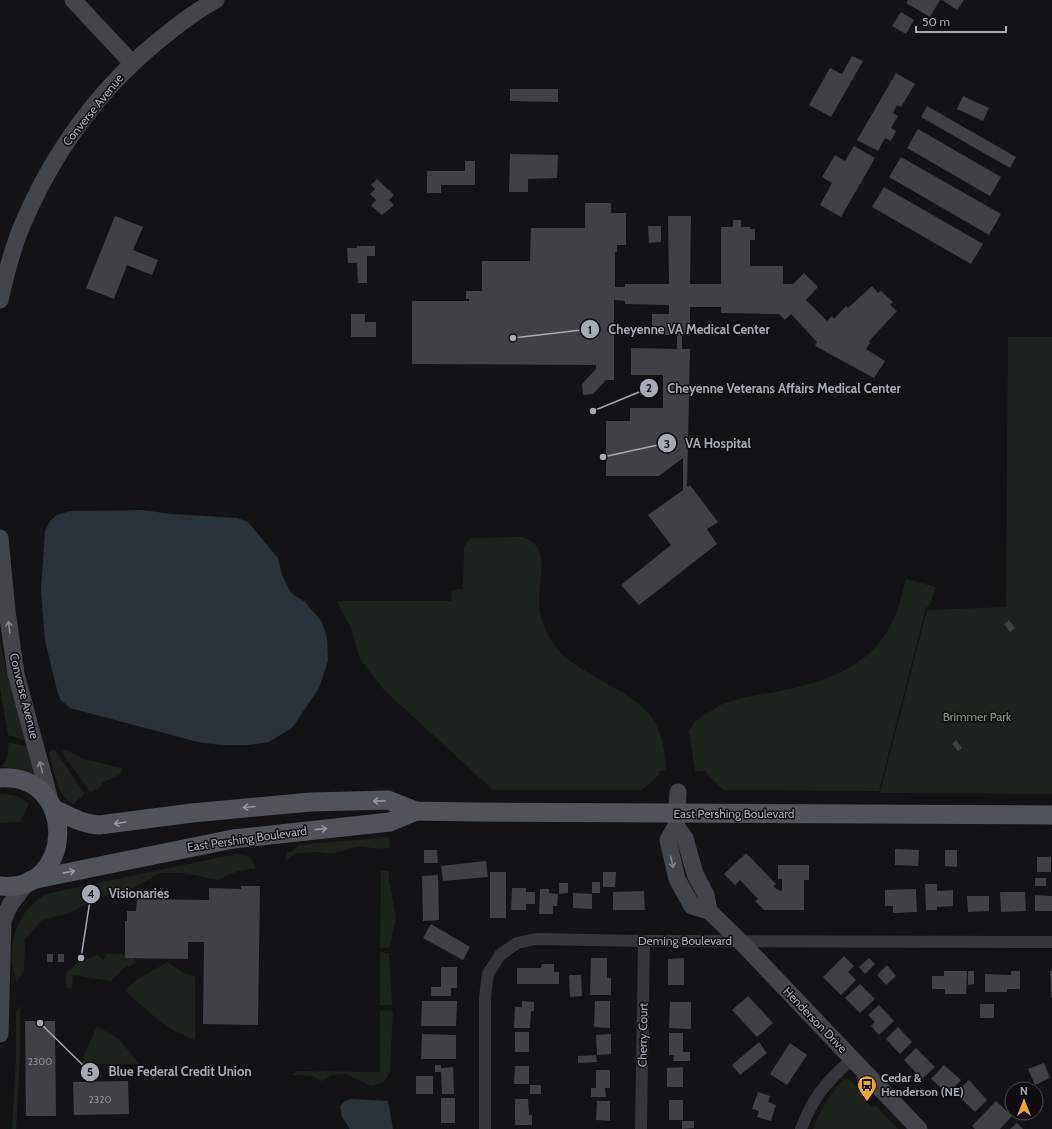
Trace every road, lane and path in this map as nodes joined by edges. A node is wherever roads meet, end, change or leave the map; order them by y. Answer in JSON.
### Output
{"nodes":[{"id":1,"x":73,"y":0,"type":"edge"},
{"id":2,"x":216,"y":0,"type":"edge"},
{"id":3,"x":132,"y":63,"type":"junction"},
{"id":4,"x":0,"y":300,"type":"edge"},
{"id":5,"x":0,"y":538,"type":"edge"},
{"id":6,"x":0,"y":778,"type":"edge"},
{"id":7,"x":678,"y":792,"type":"dead end"},
{"id":8,"x":53,"y":806,"type":"junction"},
{"id":9,"x":416,"y":811,"type":"junction"},
{"id":10,"x":1052,"y":815,"type":"edge"},
{"id":11,"x":676,"y":820,"type":"junction"},
{"id":12,"x":30,"y":881,"type":"junction"},
{"id":13,"x":0,"y":886,"type":"edge"},
{"id":14,"x":644,"y":941,"type":"junction"},
{"id":15,"x":740,"y":941,"type":"junction"},
{"id":16,"x":1052,"y":942,"type":"edge"},
{"id":17,"x":0,"y":1034,"type":"edge"},
{"id":18,"x":852,"y":1058,"type":"junction"},
{"id":19,"x":485,"y":1129,"type":"edge"},
{"id":20,"x":641,"y":1129,"type":"edge"},
{"id":21,"x":801,"y":1129,"type":"edge"},
{"id":22,"x":919,"y":1129,"type":"edge"}],
"edges":[{"from":1,"to":3,"type":"main road"},
{"from":2,"to":3,"type":"main road","name":"Converse Avenue"},
{"from":3,"to":4,"type":"main road","name":"Converse Avenue"},
{"from":8,"to":5,"type":"main road","name":"Converse Avenue","one_way":true},
{"from":6,"to":8,"type":"main road","name":"East Pershing Boulevard"},
{"from":7,"to":11,"type":"main road"},
{"from":9,"to":8,"type":"main road","name":"East Pershing Boulevard","one_way":true},
{"from":8,"to":12,"type":"main road"},
{"from":9,"to":11,"type":"main road","name":"East Pershing Boulevard"},
{"from":12,"to":9,"type":"main road","name":"East Pershing Boulevard","one_way":true},
{"from":10,"to":11,"type":"main road","name":"East Pershing Boulevard"},
{"from":11,"to":15,"type":"main road","name":"Henderson Drive"},
{"from":12,"to":13,"type":"main road","name":"East Pershing Boulevard"},
{"from":12,"to":17,"type":"main road"},
{"from":14,"to":15,"type":"street","name":"Deming Boulevard"},
{"from":14,"to":19,"type":"street","name":"Deming Boulevard"},
{"from":14,"to":20,"type":"street","name":"Cherry Court"},
{"from":15,"to":16,"type":"street","name":"Deming Boulevard"},
{"from":15,"to":18,"type":"main road","name":"Henderson Drive"},
{"from":18,"to":21,"type":"street"},
{"from":18,"to":22,"type":"main road","name":"Henderson Drive"}]}
